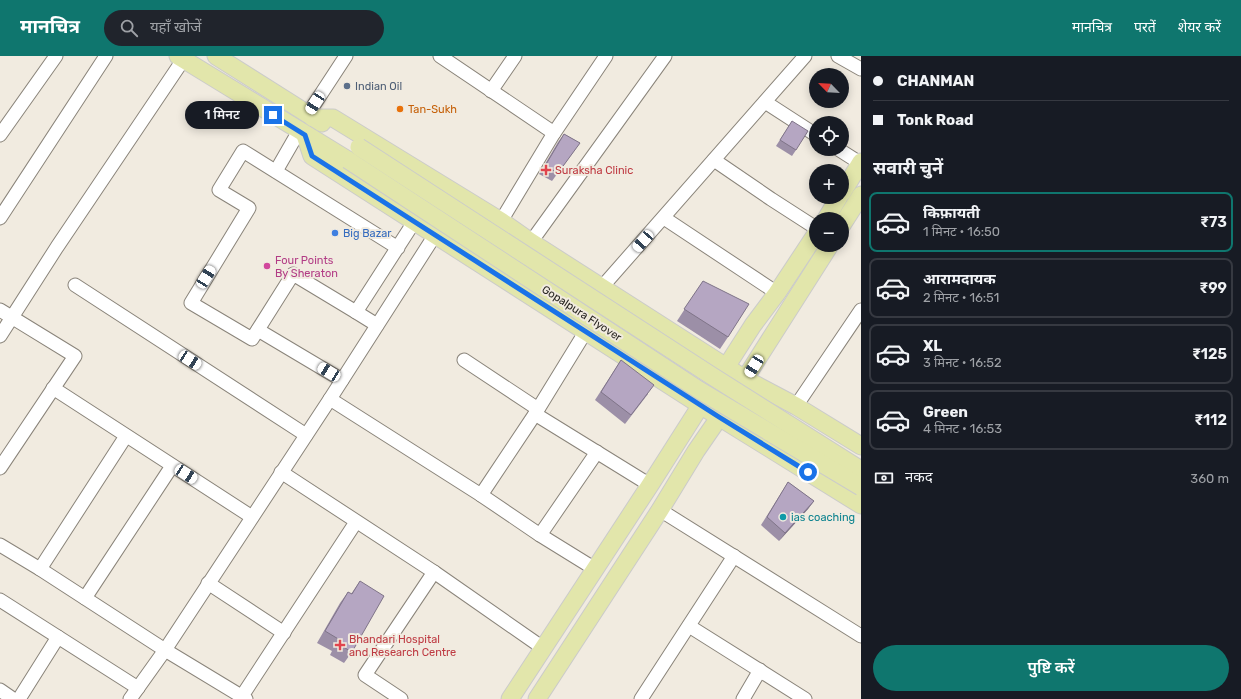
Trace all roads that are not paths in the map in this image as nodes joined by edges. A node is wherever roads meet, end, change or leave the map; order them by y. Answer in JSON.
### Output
{"nodes":[{"id":1,"x":56,"y":56,"type":"edge"},
{"id":2,"x":106,"y":56,"type":"edge"},
{"id":3,"x":216,"y":56,"type":"edge"},
{"id":4,"x":346,"y":56,"type":"edge"},
{"id":5,"x":440,"y":56,"type":"edge"},
{"id":6,"x":515,"y":56,"type":"edge"},
{"id":7,"x":606,"y":56,"type":"edge"},
{"id":8,"x":665,"y":56,"type":"edge"},
{"id":9,"x":838,"y":56,"type":"edge"},
{"id":10,"x":181,"y":58,"type":"edge"},
{"id":11,"x":799,"y":58,"type":"edge"},
{"id":12,"x":861,"y":69,"type":"edge"},
{"id":13,"x":491,"y":91,"type":"junction"},
{"id":14,"x":765,"y":102,"type":"junction"},
{"id":15,"x":310,"y":116,"type":"junction"},
{"id":16,"x":809,"y":130,"type":"edge"},
{"id":17,"x":302,"y":133,"type":"junction"},
{"id":18,"x":554,"y":133,"type":"junction"},
{"id":19,"x":0,"y":135,"type":"edge"},
{"id":20,"x":354,"y":154,"type":"junction"},
{"id":21,"x":849,"y":156,"type":"edge"},
{"id":22,"x":714,"y":160,"type":"junction"},
{"id":23,"x":861,"y":163,"type":"edge"},
{"id":24,"x":276,"y":171,"type":"junction"},
{"id":25,"x":849,"y":182,"type":"edge"},
{"id":26,"x":861,"y":195,"type":"edge"},
{"id":27,"x":849,"y":215,"type":"edge"},
{"id":28,"x":0,"y":218,"type":"edge"},
{"id":29,"x":664,"y":218,"type":"junction"},
{"id":30,"x":501,"y":221,"type":"junction"},
{"id":31,"x":414,"y":222,"type":"junction"},
{"id":32,"x":809,"y":223,"type":"edge"},
{"id":33,"x":435,"y":235,"type":"junction"},
{"id":34,"x":531,"y":242,"type":"junction"},
{"id":35,"x":809,"y":244,"type":"edge"},
{"id":36,"x":398,"y":248,"type":"junction"},
{"id":37,"x":826,"y":252,"type":"edge"},
{"id":38,"x":559,"y":260,"type":"junction"},
{"id":39,"x":75,"y":285,"type":"dead end"},
{"id":40,"x":602,"y":287,"type":"junction"},
{"id":41,"x":776,"y":293,"type":"junction"},
{"id":42,"x":535,"y":299,"type":"junction"},
{"id":43,"x":0,"y":310,"type":"edge"},
{"id":44,"x":861,"y":310,"type":"edge"},
{"id":45,"x":356,"y":312,"type":"junction"},
{"id":46,"x":12,"y":318,"type":"junction"},
{"id":47,"x":377,"y":325,"type":"junction"},
{"id":48,"x":262,"y":332,"type":"junction"},
{"id":49,"x":586,"y":332,"type":"junction"},
{"id":50,"x":0,"y":336,"type":"edge"},
{"id":51,"x":464,"y":360,"type":"dead end"},
{"id":52,"x":727,"y":366,"type":"junction"},
{"id":53,"x":745,"y":379,"type":"junction"},
{"id":54,"x":342,"y":380,"type":"junction"},
{"id":55,"x":53,"y":388,"type":"junction"},
{"id":56,"x":330,"y":399,"type":"junction"},
{"id":57,"x":701,"y":405,"type":"junction"},
{"id":58,"x":796,"y":406,"type":"junction"},
{"id":59,"x":536,"y":411,"type":"junction"},
{"id":60,"x":719,"y":417,"type":"junction"},
{"id":61,"x":306,"y":435,"type":"junction"},
{"id":62,"x":126,"y":436,"type":"junction"},
{"id":63,"x":861,"y":446,"type":"edge"},
{"id":64,"x":597,"y":452,"type":"junction"},
{"id":65,"x":172,"y":466,"type":"junction"},
{"id":66,"x":0,"y":468,"type":"edge"},
{"id":67,"x":861,"y":470,"type":"edge"},
{"id":68,"x":281,"y":472,"type":"junction"},
{"id":69,"x":650,"y":485,"type":"junction"},
{"id":70,"x":861,"y":487,"type":"edge"},
{"id":71,"x":834,"y":488,"type":"junction"},
{"id":72,"x":481,"y":495,"type":"junction"},
{"id":73,"x":861,"y":505,"type":"edge"},
{"id":74,"x":660,"y":510,"type":"junction"},
{"id":75,"x":252,"y":517,"type":"junction"},
{"id":76,"x":356,"y":522,"type":"junction"},
{"id":77,"x":540,"y":536,"type":"junction"},
{"id":78,"x":0,"y":545,"type":"edge"},
{"id":79,"x":734,"y":556,"type":"junction"},
{"id":80,"x":40,"y":569,"type":"junction"},
{"id":81,"x":595,"y":569,"type":"junction"},
{"id":82,"x":434,"y":572,"type":"junction"},
{"id":83,"x":208,"y":583,"type":"junction"},
{"id":84,"x":85,"y":598,"type":"junction"},
{"id":85,"x":0,"y":600,"type":"edge"},
{"id":86,"x":689,"y":626,"type":"junction"},
{"id":87,"x":284,"y":633,"type":"junction"},
{"id":88,"x":861,"y":636,"type":"edge"},
{"id":89,"x":58,"y":638,"type":"junction"},
{"id":90,"x":543,"y":648,"type":"junction"},
{"id":91,"x":165,"y":650,"type":"junction"},
{"id":92,"x":760,"y":670,"type":"junction"},
{"id":93,"x":0,"y":690,"type":"edge"},
{"id":94,"x":134,"y":694,"type":"edge"},
{"id":95,"x":226,"y":694,"type":"edge"},
{"id":96,"x":244,"y":698,"type":"edge"},
{"id":97,"x":13,"y":699,"type":"edge"},
{"id":98,"x":19,"y":699,"type":"edge"},
{"id":99,"x":401,"y":699,"type":"edge"},
{"id":100,"x":510,"y":699,"type":"edge"},
{"id":101,"x":537,"y":699,"type":"edge"},
{"id":102,"x":641,"y":699,"type":"edge"},
{"id":103,"x":743,"y":699,"type":"edge"},
{"id":104,"x":805,"y":699,"type":"edge"}],
"edges":[{"from":1,"to":19,"type":"street"},
{"from":2,"to":28,"type":"street"},
{"from":3,"to":15,"type":"main road","name":"Gopalpura Flyover"},
{"from":4,"to":15,"type":"street"},
{"from":5,"to":13,"type":"street"},
{"from":6,"to":13,"type":"street"},
{"from":7,"to":18,"type":"street"},
{"from":8,"to":34,"type":"street"},
{"from":9,"to":12,"type":"street"},
{"from":10,"to":17,"type":"main road","name":"Gopalpura Flyover"},
{"from":10,"to":46,"type":"street"},
{"from":11,"to":14,"type":"street"},
{"from":13,"to":18,"type":"street"},
{"from":14,"to":16,"type":"street"},
{"from":14,"to":22,"type":"street"},
{"from":15,"to":20,"type":"main road","name":"Gopalpura Flyover"},
{"from":15,"to":30,"type":"main road"},
{"from":17,"to":20,"type":"main road","name":"Gopalpura Flyover"},
{"from":17,"to":24,"type":"street"},
{"from":17,"to":31,"type":"main road"},
{"from":18,"to":30,"type":"street"},
{"from":20,"to":67,"type":"main road","name":"Gopalpura Flyover","bridge":true},
{"from":20,"to":70,"type":"main road","name":"Gopalpura Flyover","bridge":true},
{"from":21,"to":23,"type":"street"},
{"from":22,"to":29,"type":"street"},
{"from":22,"to":32,"type":"street"},
{"from":23,"to":25,"type":"main road"},
{"from":24,"to":36,"type":"street"},
{"from":24,"to":48,"type":"street"},
{"from":26,"to":27,"type":"main road"},
{"from":29,"to":40,"type":"street"},
{"from":29,"to":41,"type":"street"},
{"from":30,"to":34,"type":"main road"},
{"from":31,"to":33,"type":"main road"},
{"from":31,"to":36,"type":"street"},
{"from":33,"to":42,"type":"main road"},
{"from":33,"to":47,"type":"street"},
{"from":34,"to":38,"type":"main road"},
{"from":35,"to":41,"type":"main road"},
{"from":36,"to":45,"type":"street"},
{"from":37,"to":53,"type":"main road"},
{"from":38,"to":40,"type":"main road"},
{"from":38,"to":42,"type":"main road"},
{"from":39,"to":61,"type":"street"},
{"from":40,"to":52,"type":"main road"},
{"from":41,"to":52,"type":"main road"},
{"from":42,"to":49,"type":"main road"},
{"from":43,"to":46,"type":"street"},
{"from":44,"to":58,"type":"street"},
{"from":45,"to":47,"type":"street"},
{"from":45,"to":48,"type":"street"},
{"from":46,"to":50,"type":"street"},
{"from":46,"to":55,"type":"street"},
{"from":47,"to":54,"type":"street"},
{"from":48,"to":54,"type":"street"},
{"from":49,"to":57,"type":"main road"},
{"from":49,"to":59,"type":"street"},
{"from":51,"to":59,"type":"street"},
{"from":52,"to":53,"type":"main road"},
{"from":52,"to":57,"type":"main road"},
{"from":53,"to":58,"type":"main road"},
{"from":53,"to":60,"type":"main road"},
{"from":54,"to":56,"type":"street"},
{"from":55,"to":62,"type":"street"},
{"from":55,"to":66,"type":"street"},
{"from":56,"to":61,"type":"street"},
{"from":56,"to":72,"type":"street"},
{"from":57,"to":60,"type":"main road"},
{"from":57,"to":69,"type":"main road"},
{"from":58,"to":63,"type":"main road"},
{"from":59,"to":64,"type":"street"},
{"from":59,"to":72,"type":"street"},
{"from":60,"to":71,"type":"main road"},
{"from":60,"to":74,"type":"main road"},
{"from":61,"to":68,"type":"street"},
{"from":62,"to":65,"type":"street"},
{"from":62,"to":80,"type":"street"},
{"from":63,"to":71,"type":"main road"},
{"from":64,"to":69,"type":"street"},
{"from":64,"to":77,"type":"street"},
{"from":65,"to":75,"type":"street"},
{"from":65,"to":84,"type":"street"},
{"from":68,"to":75,"type":"street"},
{"from":68,"to":76,"type":"street"},
{"from":69,"to":81,"type":"main road"},
{"from":71,"to":73,"type":"main road"},
{"from":72,"to":77,"type":"street"},
{"from":74,"to":79,"type":"street"},
{"from":74,"to":101,"type":"main road"},
{"from":75,"to":83,"type":"street"},
{"from":76,"to":82,"type":"street"},
{"from":76,"to":87,"type":"street"},
{"from":77,"to":81,"type":"street"},
{"from":78,"to":80,"type":"street"},
{"from":79,"to":86,"type":"street"},
{"from":79,"to":88,"type":"street"},
{"from":80,"to":84,"type":"street"},
{"from":81,"to":90,"type":"main road"},
{"from":82,"to":90,"type":"street"},
{"from":82,"to":99,"type":"street"},
{"from":83,"to":87,"type":"street"},
{"from":83,"to":91,"type":"street"},
{"from":84,"to":91,"type":"street"},
{"from":85,"to":89,"type":"street"},
{"from":86,"to":92,"type":"street"},
{"from":86,"to":102,"type":"street"},
{"from":87,"to":96,"type":"street"},
{"from":89,"to":94,"type":"street"},
{"from":89,"to":98,"type":"street"},
{"from":90,"to":100,"type":"main road"},
{"from":91,"to":94,"type":"street"},
{"from":91,"to":95,"type":"street"},
{"from":92,"to":103,"type":"street"},
{"from":92,"to":104,"type":"street"},
{"from":93,"to":97,"type":"street"},
{"from":95,"to":96,"type":"street"}]}
